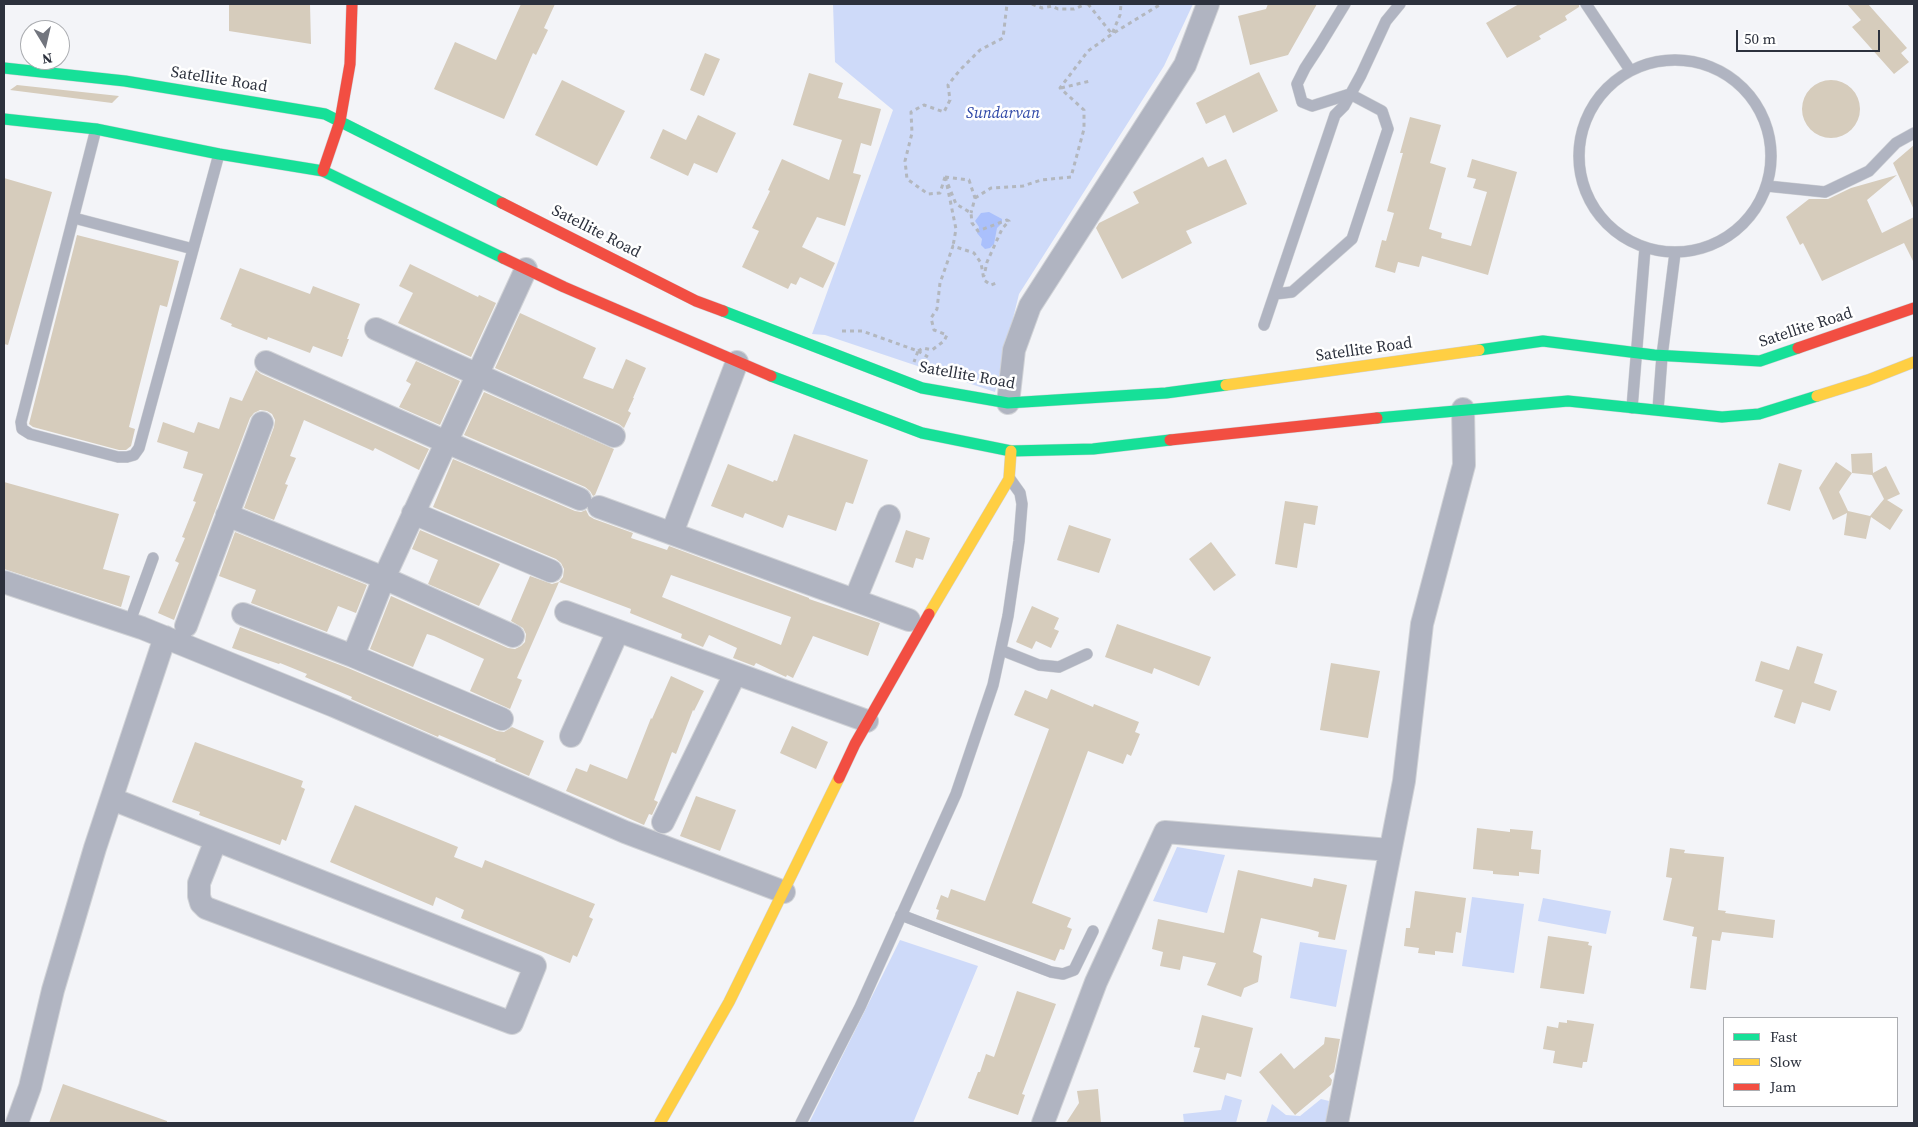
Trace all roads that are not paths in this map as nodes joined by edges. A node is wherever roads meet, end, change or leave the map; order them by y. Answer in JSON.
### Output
{"nodes":[{"id":1,"x":352,"y":4,"type":"edge"},
{"id":2,"x":1208,"y":4,"type":"edge"},
{"id":3,"x":1345,"y":4,"type":"edge"},
{"id":4,"x":1586,"y":4,"type":"edge"},
{"id":5,"x":1396,"y":5,"type":"edge"},
{"id":6,"x":4,"y":68,"type":"edge"},
{"id":7,"x":1630,"y":70,"type":"junction"},
{"id":8,"x":1350,"y":94,"type":"junction"},
{"id":9,"x":4,"y":119,"type":"edge"},
{"id":10,"x":340,"y":121,"type":"junction"},
{"id":11,"x":96,"y":129,"type":"junction"},
{"id":12,"x":1914,"y":133,"type":"edge"},
{"id":13,"x":218,"y":154,"type":"junction"},
{"id":14,"x":323,"y":171,"type":"junction"},
{"id":15,"x":1767,"y":186,"type":"junction"},
{"id":16,"x":74,"y":218,"type":"junction"},
{"id":17,"x":1645,"y":248,"type":"junction"},
{"id":18,"x":193,"y":249,"type":"junction"},
{"id":19,"x":1675,"y":253,"type":"junction"},
{"id":20,"x":526,"y":269,"type":"junction"},
{"id":21,"x":1275,"y":294,"type":"junction"},
{"id":22,"x":1914,"y":308,"type":"edge"},
{"id":23,"x":1264,"y":325,"type":"dead end"},
{"id":24,"x":376,"y":329,"type":"dead end"},
{"id":25,"x":1637,"y":353,"type":"junction"},
{"id":26,"x":1662,"y":356,"type":"junction"},
{"id":27,"x":266,"y":362,"type":"dead end"},
{"id":28,"x":737,"y":362,"type":"junction"},
{"id":29,"x":1914,"y":362,"type":"edge"},
{"id":30,"x":478,"y":374,"type":"junction"},
{"id":31,"x":1008,"y":403,"type":"junction"},
{"id":32,"x":1632,"y":408,"type":"junction"},
{"id":33,"x":1462,"y":409,"type":"junction"},
{"id":34,"x":1658,"y":410,"type":"junction"},
{"id":35,"x":262,"y":423,"type":"dead end"},
{"id":36,"x":614,"y":436,"type":"dead end"},
{"id":37,"x":446,"y":442,"type":"junction"},
{"id":38,"x":1011,"y":451,"type":"junction"},
{"id":39,"x":1009,"y":479,"type":"junction"},
{"id":40,"x":414,"y":513,"type":"junction"},
{"id":41,"x":227,"y":515,"type":"junction"},
{"id":42,"x":889,"y":516,"type":"dead end"},
{"id":43,"x":672,"y":534,"type":"junction"},
{"id":44,"x":153,"y":558,"type":"dead end"},
{"id":45,"x":550,"y":570,"type":"dead end"},
{"id":46,"x":384,"y":578,"type":"junction"},
{"id":47,"x":4,"y":582,"type":"edge"},
{"id":48,"x":855,"y":600,"type":"junction"},
{"id":49,"x":566,"y":612,"type":"dead end"},
{"id":50,"x":243,"y":614,"type":"dead end"},
{"id":51,"x":909,"y":620,"type":"dead end"},
{"id":52,"x":129,"y":624,"type":"junction"},
{"id":53,"x":186,"y":626,"type":"dead end"},
{"id":54,"x":618,"y":631,"type":"junction"},
{"id":55,"x":513,"y":636,"type":"dead end"},
{"id":56,"x":164,"y":638,"type":"junction"},
{"id":57,"x":1001,"y":650,"type":"junction"},
{"id":58,"x":1087,"y":654,"type":"dead end"},
{"id":59,"x":353,"y":656,"type":"junction"},
{"id":60,"x":736,"y":674,"type":"junction"},
{"id":61,"x":502,"y":719,"type":"dead end"},
{"id":62,"x":867,"y":721,"type":"junction"},
{"id":63,"x":571,"y":736,"type":"dead end"},
{"id":64,"x":112,"y":799,"type":"junction"},
{"id":65,"x":663,"y":822,"type":"dead end"},
{"id":66,"x":216,"y":840,"type":"junction"},
{"id":67,"x":1390,"y":850,"type":"junction"},
{"id":68,"x":784,"y":892,"type":"junction"},
{"id":69,"x":901,"y":915,"type":"junction"},
{"id":70,"x":1093,"y":931,"type":"dead end"},
{"id":71,"x":17,"y":1123,"type":"edge"},
{"id":72,"x":660,"y":1123,"type":"edge"},
{"id":73,"x":801,"y":1123,"type":"edge"},
{"id":74,"x":1044,"y":1123,"type":"edge"},
{"id":75,"x":1337,"y":1123,"type":"edge"}],
"edges":[{"from":1,"to":10,"type":"main road"},
{"from":2,"to":31,"type":"street"},
{"from":3,"to":8,"type":"lane"},
{"from":4,"to":7,"type":"lane"},
{"from":5,"to":8,"type":"lane"},
{"from":6,"to":10,"type":"main road","name":"Satellite Road"},
{"from":7,"to":15,"type":"lane"},
{"from":7,"to":17,"type":"lane"},
{"from":8,"to":21,"type":"lane"},
{"from":8,"to":21,"type":"lane"},
{"from":9,"to":11,"type":"main road"},
{"from":10,"to":14,"type":"main road"},
{"from":10,"to":31,"type":"main road","name":"Satellite Road"},
{"from":11,"to":13,"type":"main road"},
{"from":11,"to":16,"type":"lane"},
{"from":12,"to":15,"type":"lane"},
{"from":13,"to":14,"type":"main road"},
{"from":13,"to":18,"type":"lane"},
{"from":14,"to":20,"type":"main road"},
{"from":15,"to":19,"type":"lane"},
{"from":16,"to":18,"type":"lane"},
{"from":16,"to":18,"type":"lane"},
{"from":17,"to":19,"type":"lane"},
{"from":17,"to":25,"type":"lane"},
{"from":19,"to":26,"type":"lane"},
{"from":20,"to":28,"type":"main road"},
{"from":20,"to":30,"type":"street"},
{"from":21,"to":23,"type":"lane"},
{"from":22,"to":26,"type":"main road","name":"Satellite Road"},
{"from":24,"to":30,"type":"street"},
{"from":25,"to":26,"type":"main road","name":"Satellite Road"},
{"from":25,"to":31,"type":"main road","name":"Satellite Road"},
{"from":25,"to":32,"type":"lane"},
{"from":26,"to":34,"type":"lane"},
{"from":27,"to":37,"type":"street"},
{"from":28,"to":38,"type":"main road"},
{"from":28,"to":43,"type":"street"},
{"from":29,"to":34,"type":"main road"},
{"from":30,"to":36,"type":"street"},
{"from":30,"to":37,"type":"street"},
{"from":32,"to":33,"type":"main road"},
{"from":32,"to":34,"type":"main road"},
{"from":33,"to":38,"type":"main road"},
{"from":33,"to":67,"type":"street"},
{"from":35,"to":41,"type":"street"},
{"from":37,"to":40,"type":"street"},
{"from":37,"to":43,"type":"street"},
{"from":38,"to":39,"type":"main road"},
{"from":39,"to":57,"type":"lane"},
{"from":39,"to":62,"type":"main road"},
{"from":40,"to":45,"type":"street"},
{"from":40,"to":46,"type":"street"},
{"from":41,"to":46,"type":"street"},
{"from":41,"to":53,"type":"street"},
{"from":42,"to":48,"type":"street"},
{"from":43,"to":48,"type":"street"},
{"from":44,"to":52,"type":"lane"},
{"from":46,"to":55,"type":"street"},
{"from":46,"to":59,"type":"street"},
{"from":47,"to":52,"type":"street"},
{"from":48,"to":51,"type":"street"},
{"from":49,"to":54,"type":"street"},
{"from":50,"to":59,"type":"street"},
{"from":52,"to":56,"type":"street"},
{"from":54,"to":60,"type":"street"},
{"from":54,"to":63,"type":"street"},
{"from":56,"to":64,"type":"street"},
{"from":56,"to":68,"type":"street"},
{"from":57,"to":58,"type":"lane"},
{"from":57,"to":69,"type":"lane"},
{"from":59,"to":61,"type":"street"},
{"from":60,"to":62,"type":"street"},
{"from":60,"to":65,"type":"street"},
{"from":62,"to":68,"type":"main road"},
{"from":64,"to":66,"type":"street"},
{"from":64,"to":71,"type":"street"},
{"from":66,"to":66,"type":"street"},
{"from":67,"to":74,"type":"street"},
{"from":67,"to":75,"type":"street"},
{"from":68,"to":72,"type":"main road"},
{"from":69,"to":70,"type":"lane"},
{"from":69,"to":73,"type":"lane"}]}
